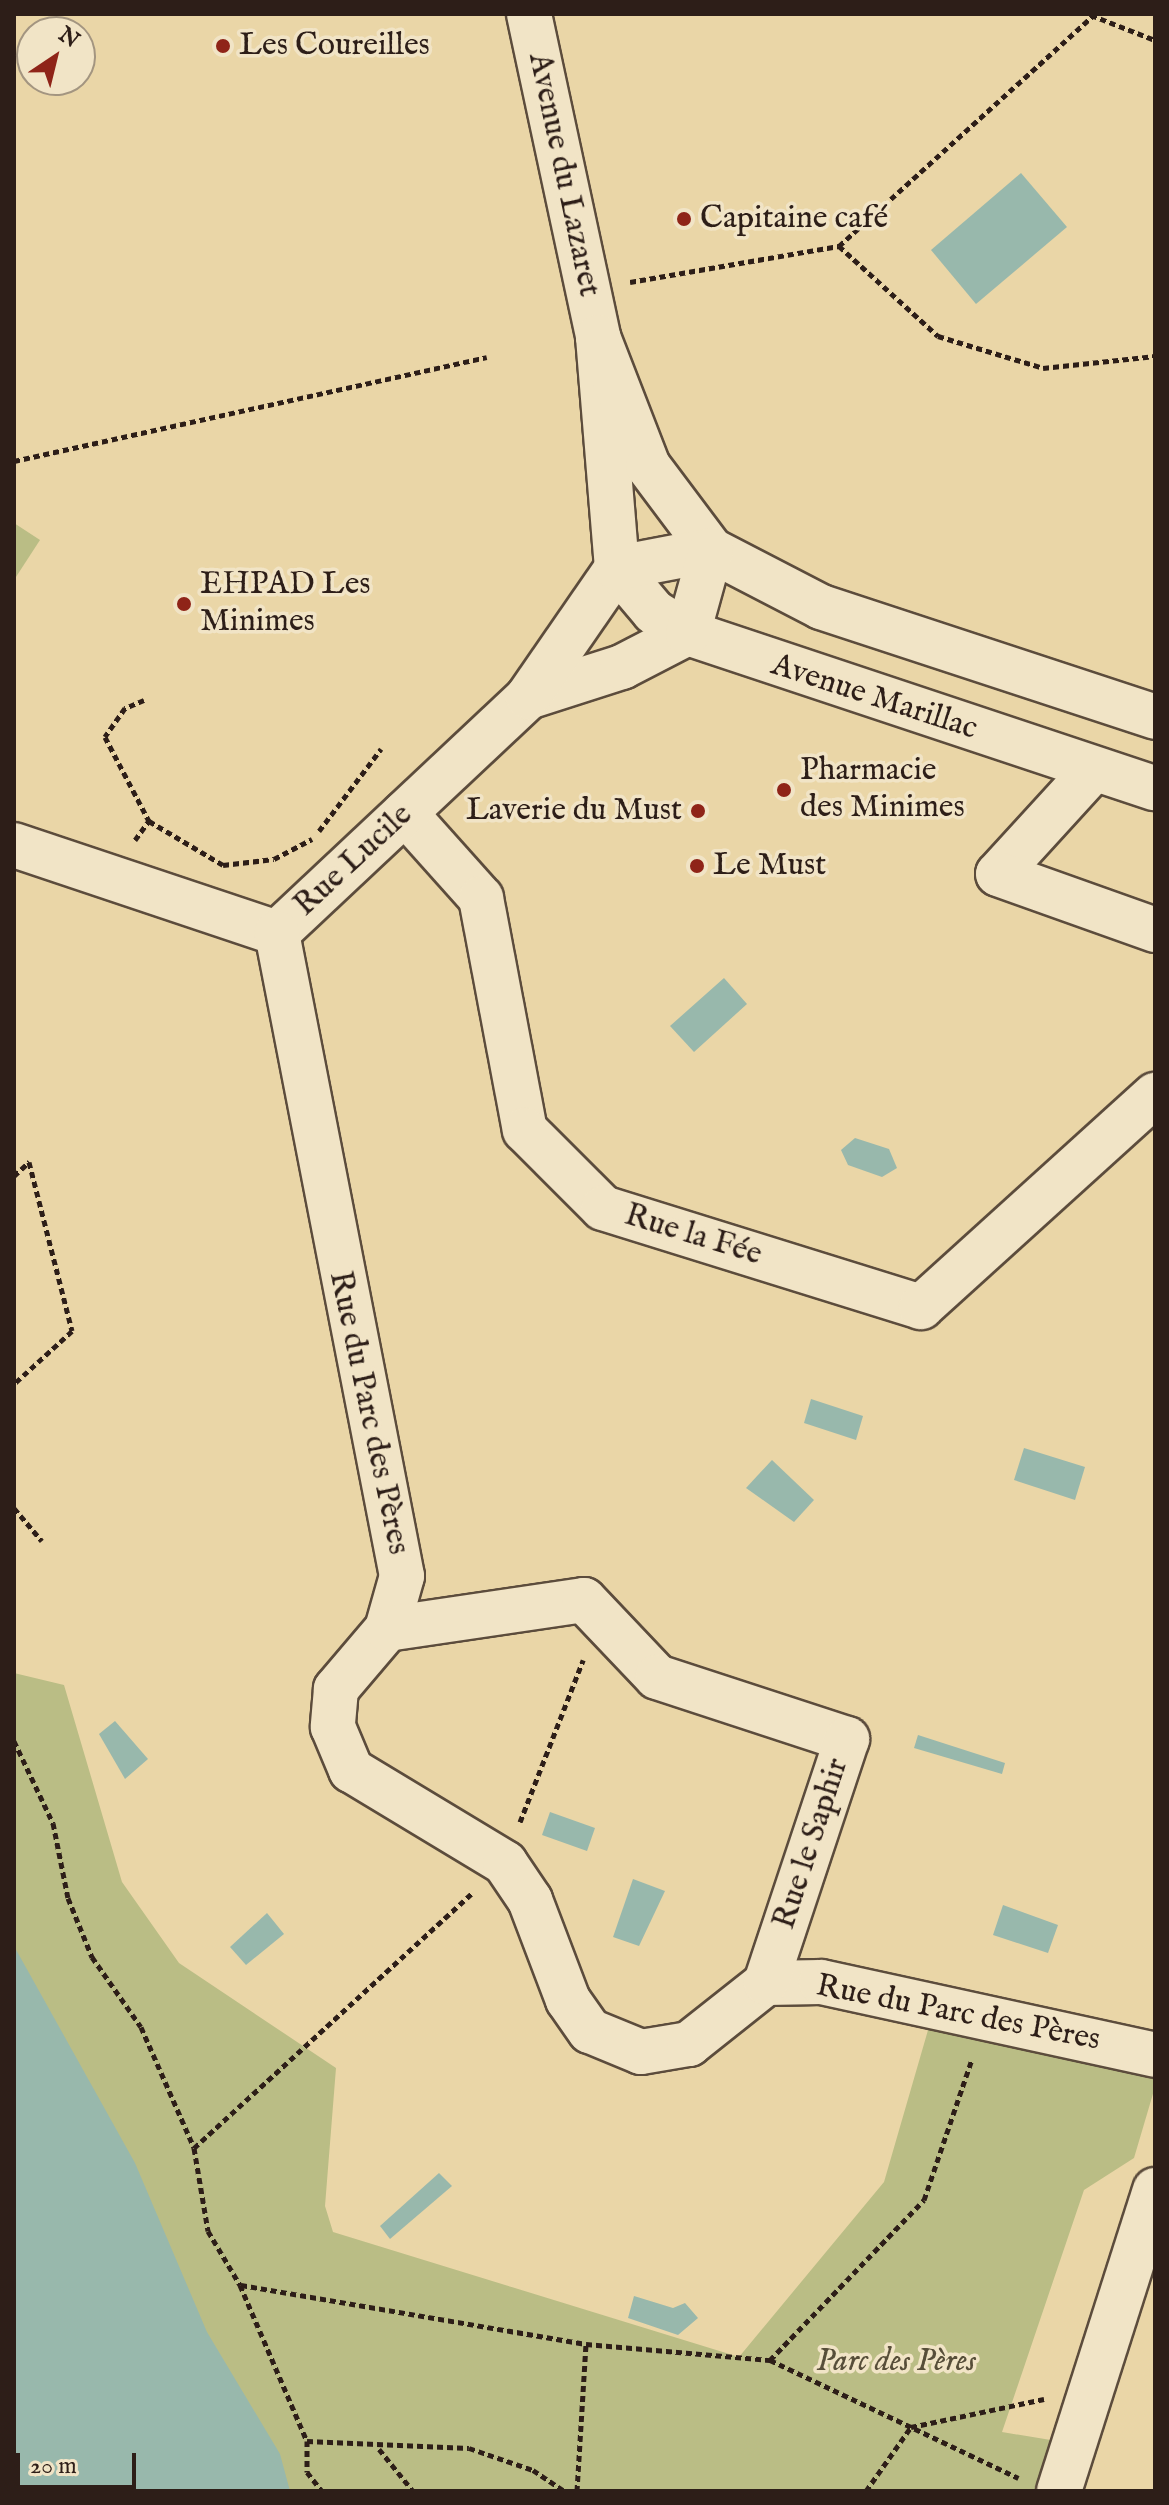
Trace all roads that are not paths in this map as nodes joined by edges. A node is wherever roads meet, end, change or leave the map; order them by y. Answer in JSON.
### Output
{"nodes":[{"id":1,"x":529,"y":14,"type":"edge"},
{"id":2,"x":598,"y":337,"type":"junction"},
{"id":3,"x":711,"y":550,"type":"junction"},
{"id":4,"x":617,"y":568,"type":"junction"},
{"id":5,"x":688,"y":633,"type":"junction"},
{"id":6,"x":528,"y":697,"type":"junction"},
{"id":7,"x":1155,"y":717,"type":"edge"},
{"id":8,"x":1094,"y":769,"type":"junction"},
{"id":9,"x":1155,"y":788,"type":"edge"},
{"id":10,"x":405,"y":813,"type":"junction"},
{"id":11,"x":14,"y":845,"type":"edge"},
{"id":12,"x":1155,"y":930,"type":"edge"},
{"id":13,"x":277,"y":933,"type":"junction"},
{"id":14,"x":1155,"y":1095,"type":"edge"},
{"id":15,"x":387,"y":1629,"type":"junction"},
{"id":16,"x":766,"y":1983,"type":"junction"},
{"id":17,"x":1155,"y":2055,"type":"edge"},
{"id":18,"x":1155,"y":2190,"type":"edge"},
{"id":19,"x":1046,"y":2488,"type":"edge"}],
"edges":[{"from":1,"to":2,"type":"street","name":"Avenue du Lazaret"},
{"from":2,"to":3,"type":"street","name":"Avenue du Lazaret"},
{"from":2,"to":4,"type":"street","name":"Avenue du Lazaret"},
{"from":3,"to":4,"type":"street"},
{"from":3,"to":5,"type":"street"},
{"from":3,"to":7,"type":"street"},
{"from":4,"to":5,"type":"street","name":"Avenue Marillac"},
{"from":4,"to":6,"type":"street","name":"Rue Lucile"},
{"from":5,"to":6,"type":"street","name":"Rue Lucile"},
{"from":5,"to":8,"type":"street","name":"Avenue Marillac"},
{"from":6,"to":10,"type":"street","name":"Rue Lucile"},
{"from":8,"to":9,"type":"street","name":"Avenue Marillac"},
{"from":8,"to":12,"type":"street"},
{"from":10,"to":13,"type":"street","name":"Rue Lucile"},
{"from":10,"to":14,"type":"street","name":"Rue la Fée"},
{"from":11,"to":13,"type":"street","name":"Rue Lucile"},
{"from":13,"to":15,"type":"street","name":"Rue du Parc des Pères"},
{"from":15,"to":16,"type":"street","name":"Rue du Parc des Pères"},
{"from":15,"to":16,"type":"street","name":"Rue le Saphir"},
{"from":16,"to":17,"type":"street","name":"Rue du Parc des Pères"},
{"from":18,"to":19,"type":"street"}]}
